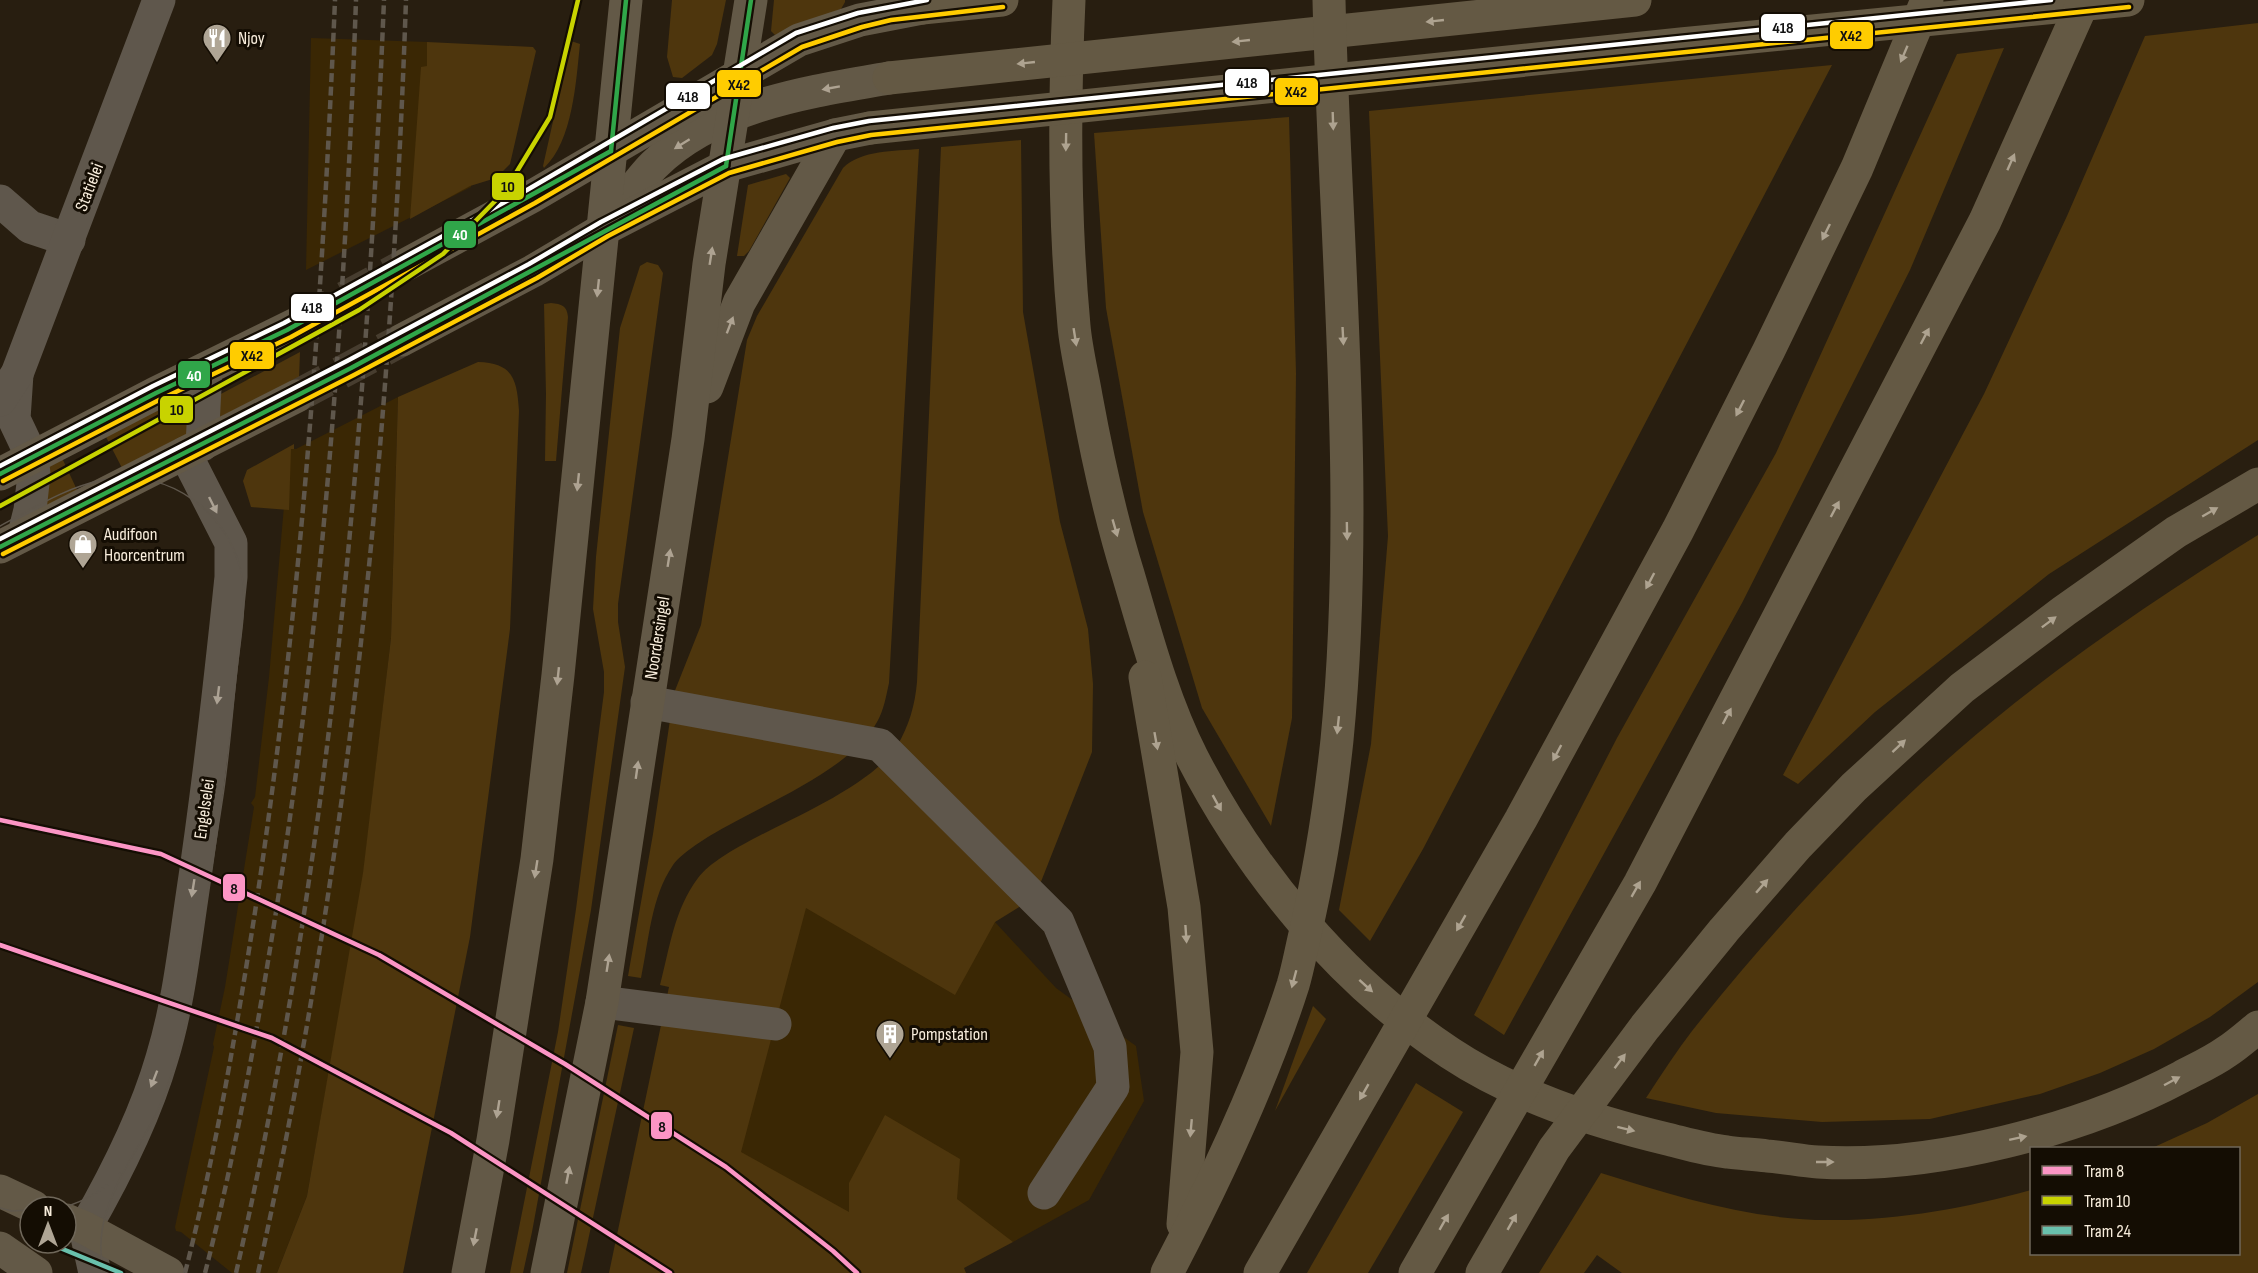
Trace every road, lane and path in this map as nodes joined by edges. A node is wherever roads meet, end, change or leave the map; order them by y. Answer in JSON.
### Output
{"nodes":[{"id":1,"x":159,"y":0,"type":"edge"},
{"id":2,"x":626,"y":0,"type":"edge"},
{"id":3,"x":751,"y":0,"type":"edge"},
{"id":4,"x":1002,"y":0,"type":"edge"},
{"id":5,"x":1069,"y":0,"type":"edge"},
{"id":6,"x":1329,"y":0,"type":"edge"},
{"id":7,"x":1635,"y":0,"type":"edge"},
{"id":8,"x":1927,"y":0,"type":"edge"},
{"id":9,"x":2084,"y":0,"type":"edge"},
{"id":10,"x":2128,"y":0,"type":"edge"},
{"id":11,"x":907,"y":7,"type":"edge"},
{"id":12,"x":739,"y":74,"type":"junction"},
{"id":13,"x":889,"y":78,"type":"joint"},
{"id":14,"x":733,"y":116,"type":"junction"},
{"id":15,"x":878,"y":127,"type":"joint"},
{"id":16,"x":835,"y":135,"type":"junction"},
{"id":17,"x":610,"y":151,"type":"junction"},
{"id":18,"x":726,"y":166,"type":"junction"},
{"id":19,"x":0,"y":201,"type":"edge"},
{"id":20,"x":604,"y":230,"type":"junction"},
{"id":21,"x":69,"y":240,"type":"junction"},
{"id":22,"x":407,"y":264,"type":"tunnel mouth"},
{"id":23,"x":302,"y":321,"type":"tunnel mouth"},
{"id":24,"x":402,"y":340,"type":"tunnel mouth"},
{"id":25,"x":206,"y":369,"type":"junction"},
{"id":26,"x":8,"y":387,"type":"edge"},
{"id":27,"x":297,"y":396,"type":"tunnel mouth"},
{"id":28,"x":688,"y":439,"type":"junction"},
{"id":29,"x":194,"y":449,"type":"junction"},
{"id":30,"x":32,"y":457,"type":"junction"},
{"id":31,"x":0,"y":474,"type":"edge"},
{"id":32,"x":2258,"y":484,"type":"edge"},
{"id":33,"x":12,"y":540,"type":"edge"},
{"id":34,"x":1124,"y":560,"type":"junction"},
{"id":35,"x":647,"y":702,"type":"junction"},
{"id":36,"x":602,"y":1002,"type":"junction"},
{"id":37,"x":775,"y":1024,"type":"dead end"},
{"id":38,"x":2258,"y":1027,"type":"edge"},
{"id":39,"x":0,"y":1191,"type":"edge"},
{"id":40,"x":1044,"y":1193,"type":"dead end"},
{"id":41,"x":18,"y":1199,"type":"edge"},
{"id":42,"x":78,"y":1222,"type":"edge"},
{"id":43,"x":78,"y":1225,"type":"edge"},
{"id":44,"x":78,"y":1229,"type":"edge"},
{"id":45,"x":0,"y":1248,"type":"edge"},
{"id":46,"x":1174,"y":1260,"type":"edge"},
{"id":47,"x":157,"y":1272,"type":"edge"},
{"id":48,"x":36,"y":1273,"type":"edge"},
{"id":49,"x":94,"y":1273,"type":"edge"},
{"id":50,"x":468,"y":1273,"type":"edge"},
{"id":51,"x":547,"y":1273,"type":"edge"},
{"id":52,"x":1260,"y":1273,"type":"edge"},
{"id":53,"x":1415,"y":1273,"type":"edge"},
{"id":54,"x":1482,"y":1273,"type":"edge"}],
"edges":[{"from":1,"to":21,"type":"street","name":"Statielei"},
{"from":2,"to":17,"type":"main road"},
{"from":3,"to":12,"type":"main road","name":"Noordersingel"},
{"from":4,"to":11,"type":"highway"},
{"from":5,"to":34,"type":"highway","one_way":true},
{"from":6,"to":46,"type":"highway","one_way":true},
{"from":7,"to":13,"type":"highway","one_way":true},
{"from":8,"to":52,"type":"highway","one_way":true},
{"from":53,"to":9,"type":"highway","one_way":true},
{"from":10,"to":15,"type":"highway"},
{"from":11,"to":12,"type":"main road"},
{"from":12,"to":14,"type":"main road","name":"Noordersingel"},
{"from":12,"to":17,"type":"main road"},
{"from":13,"to":14,"type":"main road","one_way":true},
{"from":14,"to":18,"type":"main road","name":"Noordersingel"},
{"from":14,"to":20,"type":"main road","one_way":true},
{"from":15,"to":16,"type":"main road"},
{"from":16,"to":18,"type":"main road"},
{"from":28,"to":16,"type":"main road","one_way":true},
{"from":17,"to":20,"type":"main road"},
{"from":17,"to":22,"type":"main road"},
{"from":18,"to":20,"type":"main road"},
{"from":28,"to":18,"type":"main road","name":"Noordersingel","one_way":true},
{"from":19,"to":21,"type":"street"},
{"from":20,"to":24,"type":"main road"},
{"from":20,"to":50,"type":"main road","one_way":true},
{"from":21,"to":26,"type":"street","name":"Statielei"},
{"from":23,"to":25,"type":"main road"},
{"from":25,"to":29,"type":"street"},
{"from":25,"to":30,"type":"main road"},
{"from":26,"to":30,"type":"street","name":"Statielei"},
{"from":27,"to":29,"type":"main road"},
{"from":35,"to":28,"type":"main road","name":"Noordersingel","one_way":true},
{"from":29,"to":33,"type":"main road"},
{"from":29,"to":42,"type":"street","name":"Engelselei","one_way":true},
{"from":30,"to":31,"type":"main road"},
{"from":30,"to":33,"type":"street","name":"Statielei"},
{"from":54,"to":32,"type":"highway","one_way":true},
{"from":34,"to":38,"type":"highway","one_way":true},
{"from":34,"to":46,"type":"highway","one_way":true},
{"from":36,"to":35,"type":"main road","name":"Noordersingel","one_way":true},
{"from":35,"to":40,"type":"street"},
{"from":36,"to":37,"type":"street"},
{"from":51,"to":36,"type":"main road","name":"Noordersingel","one_way":true},
{"from":39,"to":41,"type":"main road"},
{"from":43,"to":47,"type":"main road"},
{"from":44,"to":49,"type":"street"},
{"from":45,"to":48,"type":"main road"}]}
